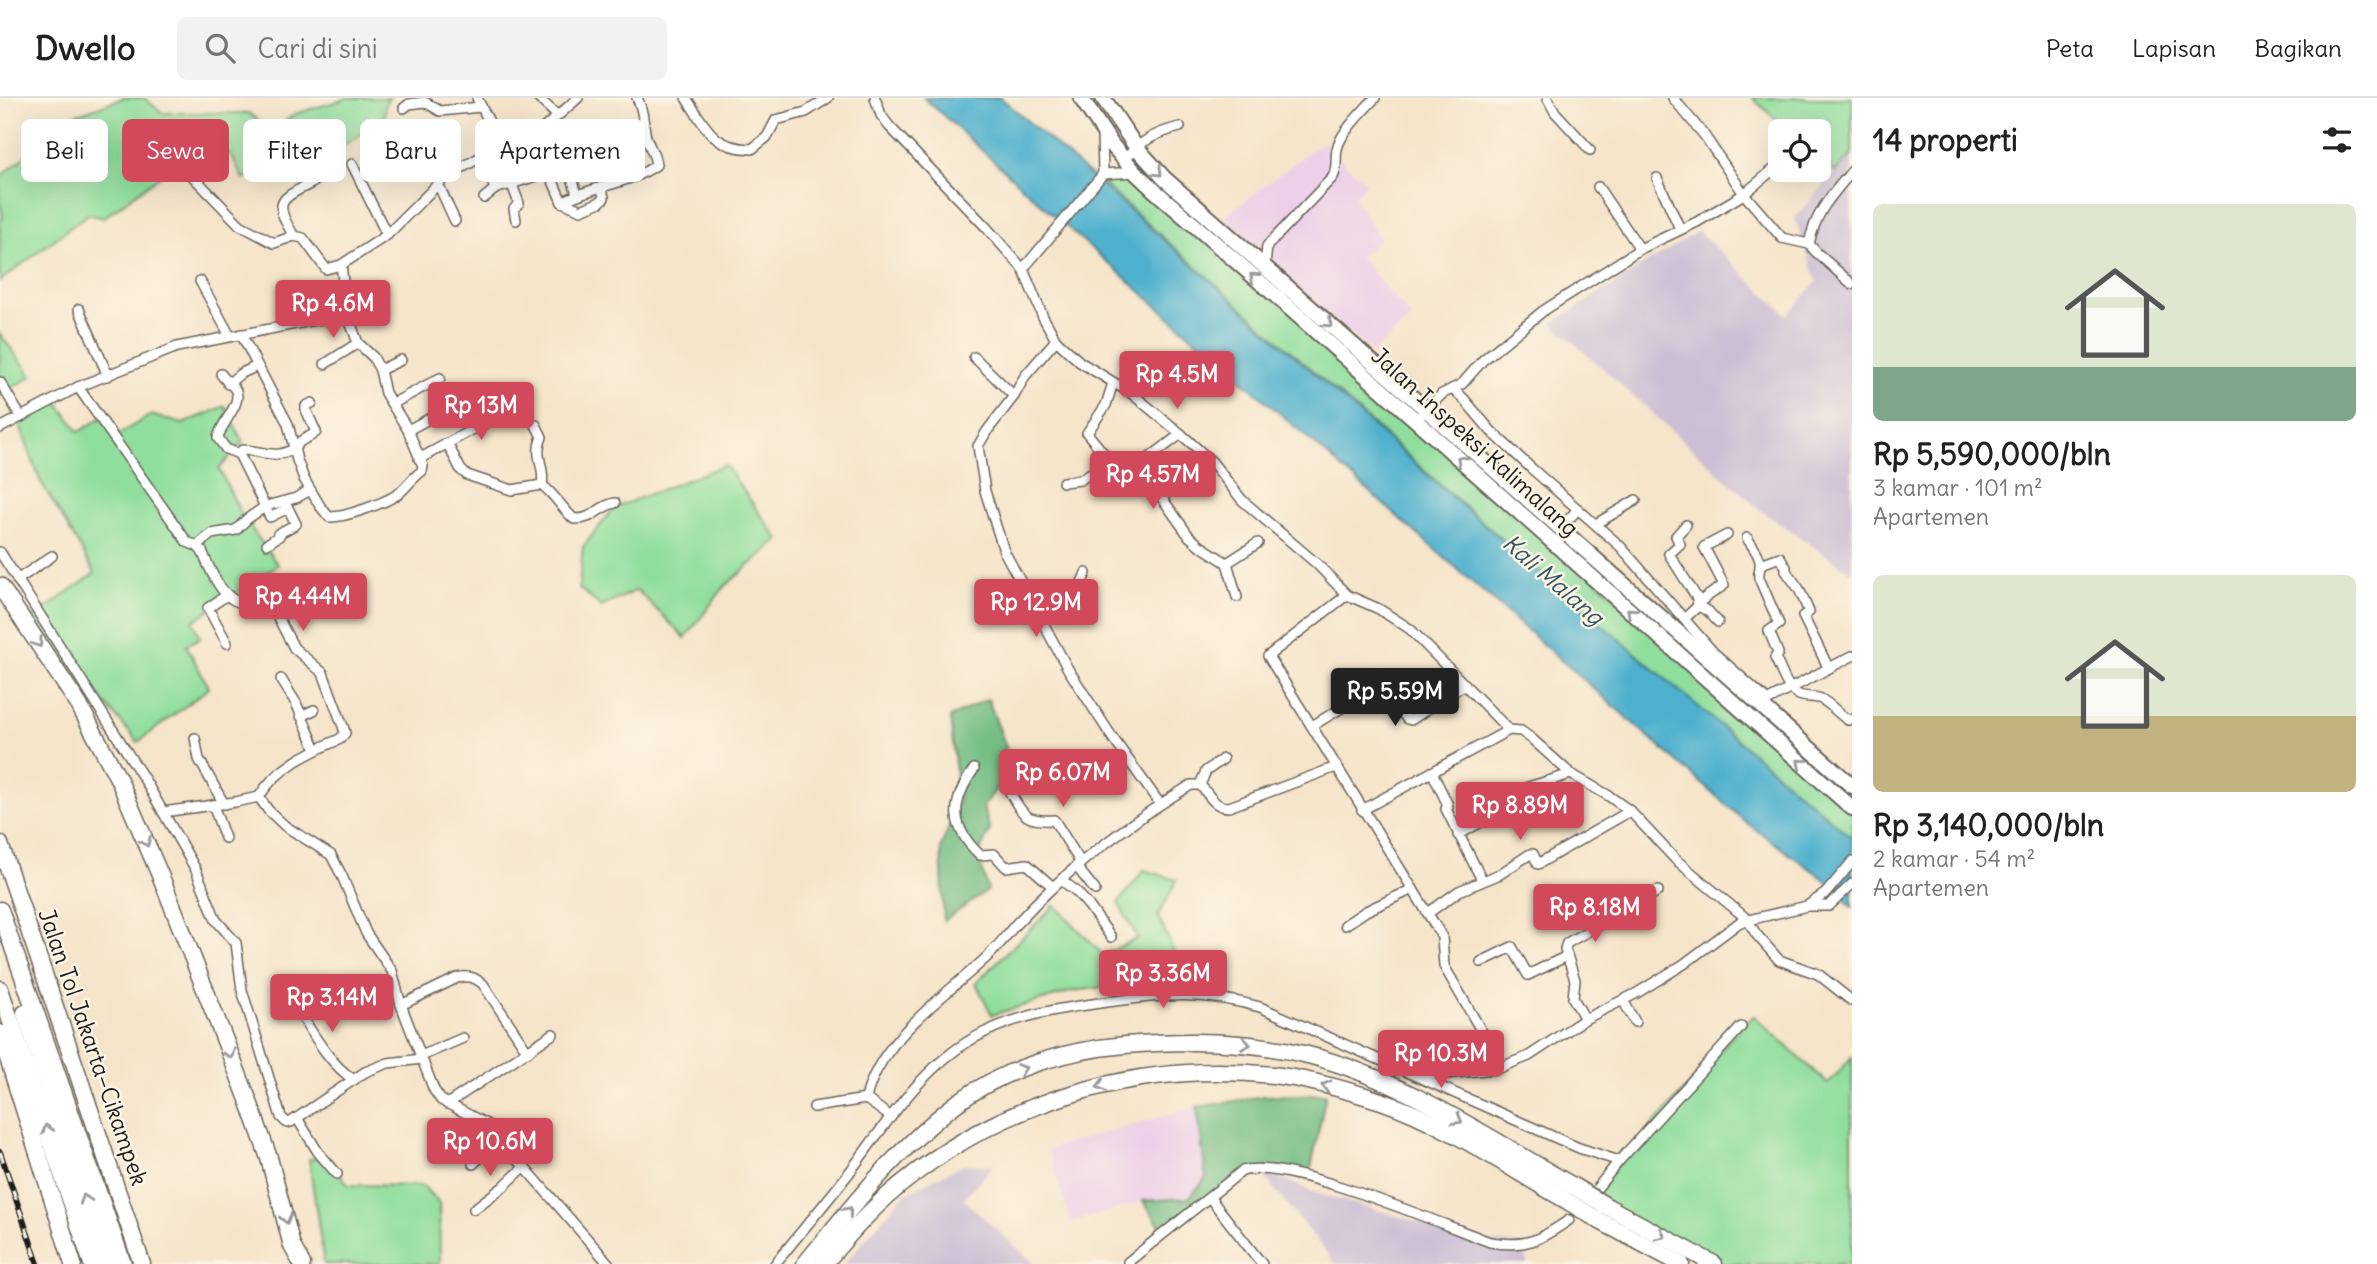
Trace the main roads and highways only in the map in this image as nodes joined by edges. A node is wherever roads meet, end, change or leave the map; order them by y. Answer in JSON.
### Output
{"nodes":[{"id":1,"x":1103,"y":98,"type":"edge"},
{"id":2,"x":1084,"y":99,"type":"edge"},
{"id":3,"x":1280,"y":290,"type":"junction"},
{"id":4,"x":1420,"y":414,"type":"junction"},
{"id":5,"x":0,"y":586,"type":"edge"},
{"id":6,"x":1852,"y":786,"type":"edge"},
{"id":7,"x":1852,"y":808,"type":"edge"},
{"id":8,"x":0,"y":844,"type":"edge"},
{"id":9,"x":0,"y":863,"type":"edge"},
{"id":10,"x":0,"y":910,"type":"edge"},
{"id":11,"x":0,"y":937,"type":"edge"},
{"id":12,"x":0,"y":989,"type":"edge"},
{"id":13,"x":0,"y":1033,"type":"edge"},
{"id":14,"x":1568,"y":1192,"type":"junction"},
{"id":15,"x":1604,"y":1214,"type":"junction"},
{"id":16,"x":292,"y":1246,"type":"junction"},
{"id":17,"x":73,"y":1264,"type":"edge"},
{"id":18,"x":92,"y":1264,"type":"edge"},
{"id":19,"x":107,"y":1264,"type":"edge"},
{"id":20,"x":123,"y":1264,"type":"edge"},
{"id":21,"x":136,"y":1264,"type":"edge"},
{"id":22,"x":142,"y":1264,"type":"edge"},
{"id":23,"x":290,"y":1264,"type":"edge"},
{"id":24,"x":302,"y":1264,"type":"edge"},
{"id":25,"x":805,"y":1264,"type":"edge"},
{"id":26,"x":824,"y":1264,"type":"edge"},
{"id":27,"x":1681,"y":1264,"type":"edge"},
{"id":28,"x":1714,"y":1264,"type":"edge"}],
"edges":[{"from":1,"to":3,"type":"main road","name":"Jalan Inspeksi Kalimalang","one_way":true},
{"from":3,"to":2,"type":"main road","name":"Jalan Inspeksi Kalimalang","one_way":true},
{"from":3,"to":4,"type":"main road","name":"Jalan Inspeksi Kalimalang"},
{"from":4,"to":6,"type":"main road","name":"Jalan Inspeksi Kalimalang"},
{"from":7,"to":4,"type":"main road","name":"Jalan Inspeksi Kalimalang","one_way":true},
{"from":5,"to":16,"type":"highway","one_way":true},
{"from":8,"to":22,"type":"highway","name":"Jalan Tol Jakarta–Cikampek"},
{"from":9,"to":21,"type":"highway"},
{"from":10,"to":20,"type":"highway"},
{"from":19,"to":11,"type":"highway","one_way":true},
{"from":18,"to":12,"type":"highway","one_way":true},
{"from":13,"to":17,"type":"highway"},
{"from":14,"to":15,"type":"highway","bridge":true},
{"from":25,"to":14,"type":"highway","one_way":true},
{"from":14,"to":26,"type":"highway","one_way":true},
{"from":15,"to":27,"type":"highway"},
{"from":15,"to":28,"type":"highway","one_way":true},
{"from":16,"to":23,"type":"highway"},
{"from":16,"to":24,"type":"highway"}]}
